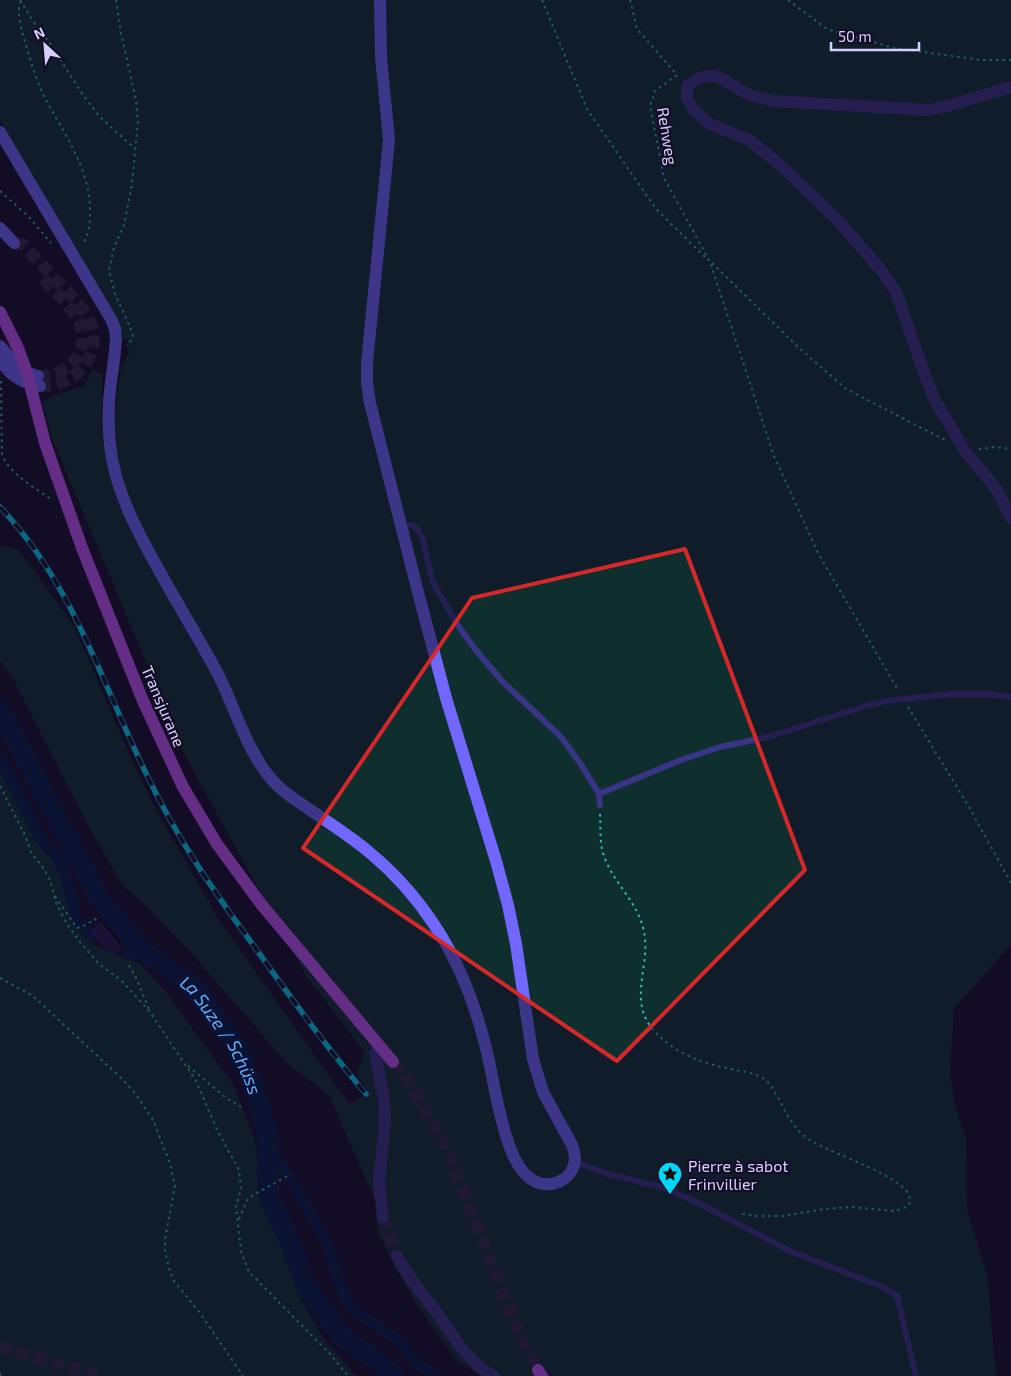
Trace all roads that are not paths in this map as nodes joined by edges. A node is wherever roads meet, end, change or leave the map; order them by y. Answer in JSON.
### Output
{"nodes":[{"id":1,"x":380,"y":0,"type":"edge"},
{"id":2,"x":1011,"y":87,"type":"edge"},
{"id":3,"x":0,"y":132,"type":"edge"},
{"id":4,"x":0,"y":228,"type":"edge"},
{"id":5,"x":14,"y":243,"type":"tunnel mouth"},
{"id":6,"x":0,"y":312,"type":"edge"},
{"id":7,"x":0,"y":346,"type":"edge"},
{"id":8,"x":0,"y":354,"type":"edge"},
{"id":9,"x":37,"y":386,"type":"junction"},
{"id":10,"x":1011,"y":518,"type":"edge"},
{"id":11,"x":401,"y":524,"type":"junction"},
{"id":12,"x":1011,"y":696,"type":"edge"},
{"id":13,"x":599,"y":794,"type":"junction"},
{"id":14,"x":600,"y":805,"type":"road end"},
{"id":15,"x":372,"y":1036,"type":"junction"},
{"id":16,"x":375,"y":1053,"type":"joint"},
{"id":17,"x":393,"y":1062,"type":"tunnel mouth"},
{"id":18,"x":575,"y":1162,"type":"junction"},
{"id":19,"x":383,"y":1216,"type":"tunnel mouth"},
{"id":20,"x":397,"y":1256,"type":"tunnel mouth"},
{"id":21,"x":494,"y":1376,"type":"edge"},
{"id":22,"x":916,"y":1376,"type":"edge"}],
"edges":[{"from":1,"to":11,"type":"street"},
{"from":2,"to":10,"type":"street"},
{"from":3,"to":18,"type":"street"},
{"from":4,"to":5,"type":"street"},
{"from":6,"to":9,"type":"main road","name":"Transjurane"},
{"from":7,"to":9,"type":"street"},
{"from":8,"to":9,"type":"street"},
{"from":9,"to":15,"type":"main road","name":"Transjurane"},
{"from":11,"to":13,"type":"lane"},
{"from":11,"to":18,"type":"street"},
{"from":12,"to":13,"type":"lane"},
{"from":13,"to":14,"type":"lane"},
{"from":15,"to":16,"type":"lane"},
{"from":15,"to":17,"type":"main road","name":"Transjurane"},
{"from":16,"to":19,"type":"street"},
{"from":18,"to":22,"type":"lane"},
{"from":20,"to":21,"type":"street"}]}
